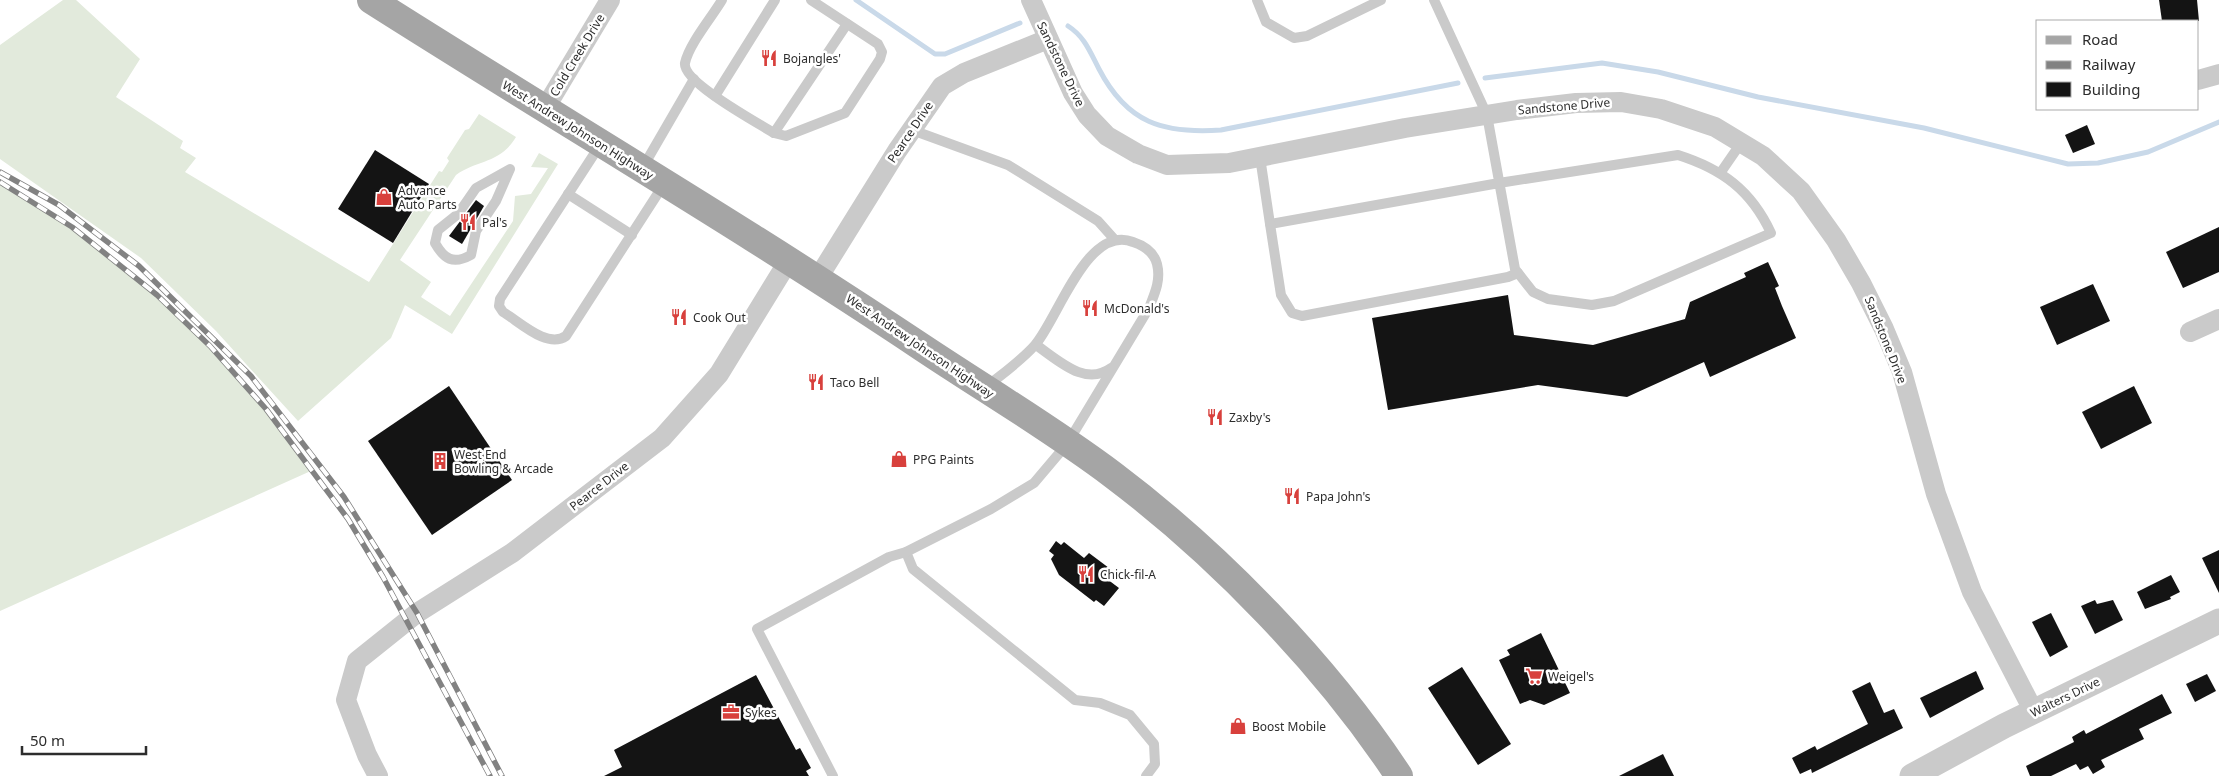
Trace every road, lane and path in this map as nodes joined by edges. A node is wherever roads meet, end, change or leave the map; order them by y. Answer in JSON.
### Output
{"nodes":[{"id":1,"x":372,"y":0,"type":"edge"},
{"id":2,"x":610,"y":0,"type":"edge"},
{"id":3,"x":722,"y":0,"type":"edge"},
{"id":4,"x":775,"y":0,"type":"edge"},
{"id":5,"x":811,"y":0,"type":"edge"},
{"id":6,"x":1031,"y":0,"type":"edge"},
{"id":7,"x":1256,"y":0,"type":"edge"},
{"id":8,"x":1381,"y":0,"type":"edge"},
{"id":9,"x":1434,"y":0,"type":"edge"},
{"id":10,"x":847,"y":24,"type":"junction"},
{"id":11,"x":1048,"y":39,"type":"junction"},
{"id":12,"x":2219,"y":74,"type":"edge"},
{"id":13,"x":694,"y":80,"type":"junction"},
{"id":14,"x":2199,"y":80,"type":"edge"},
{"id":15,"x":715,"y":96,"type":"junction"},
{"id":16,"x":544,"y":110,"type":"junction"},
{"id":17,"x":1487,"y":115,"type":"junction"},
{"id":18,"x":912,"y":130,"type":"junction"},
{"id":19,"x":774,"y":133,"type":"junction"},
{"id":20,"x":1741,"y":143,"type":"junction"},
{"id":21,"x":601,"y":144,"type":"junction"},
{"id":22,"x":1260,"y":157,"type":"junction"},
{"id":23,"x":510,"y":169,"type":"joint"},
{"id":24,"x":642,"y":169,"type":"junction"},
{"id":25,"x":1721,"y":172,"type":"junction"},
{"id":26,"x":1499,"y":183,"type":"junction"},
{"id":27,"x":665,"y":184,"type":"junction"},
{"id":28,"x":568,"y":194,"type":"junction"},
{"id":29,"x":1270,"y":224,"type":"junction"},
{"id":30,"x":632,"y":235,"type":"junction"},
{"id":31,"x":1115,"y":240,"type":"junction"},
{"id":32,"x":789,"y":260,"type":"junction"},
{"id":33,"x":1518,"y":273,"type":"junction"},
{"id":34,"x":818,"y":278,"type":"junction"},
{"id":35,"x":2219,"y":320,"type":"edge"},
{"id":36,"x":2190,"y":332,"type":"dead end"},
{"id":37,"x":1036,"y":345,"type":"junction"},
{"id":38,"x":1114,"y":365,"type":"junction"},
{"id":39,"x":984,"y":389,"type":"junction"},
{"id":40,"x":1067,"y":444,"type":"junction"},
{"id":41,"x":906,"y":552,"type":"junction"},
{"id":42,"x":2219,"y":621,"type":"edge"},
{"id":43,"x":2034,"y":712,"type":"junction"},
{"id":44,"x":378,"y":776,"type":"edge"},
{"id":45,"x":833,"y":776,"type":"edge"},
{"id":46,"x":1146,"y":776,"type":"edge"},
{"id":47,"x":1399,"y":776,"type":"edge"},
{"id":48,"x":1912,"y":776,"type":"edge"}],
"edges":[{"from":1,"to":16,"type":"main road","name":"West Andrew Johnson Highway"},
{"from":2,"to":16,"type":"street","name":"Cold Creek Drive"},
{"from":3,"to":13,"type":"lane"},
{"from":4,"to":15,"type":"lane"},
{"from":5,"to":10,"type":"lane"},
{"from":6,"to":11,"type":"street","name":"Sandstone Drive"},
{"from":7,"to":8,"type":"lane"},
{"from":9,"to":17,"type":"lane"},
{"from":10,"to":19,"type":"lane"},
{"from":10,"to":19,"type":"lane"},
{"from":11,"to":18,"type":"street","name":"Pearce Drive"},
{"from":11,"to":22,"type":"street","name":"Sandstone Drive"},
{"from":12,"to":14,"type":"street"},
{"from":13,"to":15,"type":"lane"},
{"from":13,"to":24,"type":"lane"},
{"from":15,"to":19,"type":"lane"},
{"from":16,"to":21,"type":"main road","name":"West Andrew Johnson Highway"},
{"from":17,"to":20,"type":"street","name":"Sandstone Drive"},
{"from":17,"to":22,"type":"street","name":"Sandstone Drive"},
{"from":17,"to":26,"type":"lane"},
{"from":18,"to":31,"type":"lane"},
{"from":18,"to":34,"type":"street","name":"Pearce Drive"},
{"from":20,"to":25,"type":"lane"},
{"from":20,"to":43,"type":"street","name":"Sandstone Drive"},
{"from":21,"to":24,"type":"main road","name":"West Andrew Johnson Highway"},
{"from":21,"to":28,"type":"lane"},
{"from":22,"to":29,"type":"lane"},
{"from":23,"to":23,"type":"lane"},
{"from":24,"to":27,"type":"main road","name":"West Andrew Johnson Highway"},
{"from":25,"to":26,"type":"lane"},
{"from":25,"to":33,"type":"lane"},
{"from":26,"to":29,"type":"lane"},
{"from":26,"to":33,"type":"lane"},
{"from":27,"to":30,"type":"lane"},
{"from":27,"to":32,"type":"main road","name":"West Andrew Johnson Highway"},
{"from":28,"to":30,"type":"lane"},
{"from":28,"to":30,"type":"lane"},
{"from":29,"to":33,"type":"lane"},
{"from":31,"to":37,"type":"lane"},
{"from":31,"to":38,"type":"lane"},
{"from":32,"to":34,"type":"main road","name":"West Andrew Johnson Highway"},
{"from":32,"to":44,"type":"street","name":"Pearce Drive"},
{"from":34,"to":39,"type":"main road","name":"West Andrew Johnson Highway"},
{"from":35,"to":36,"type":"street"},
{"from":37,"to":38,"type":"lane"},
{"from":37,"to":39,"type":"lane"},
{"from":38,"to":40,"type":"lane"},
{"from":39,"to":40,"type":"main road","name":"West Andrew Johnson Highway"},
{"from":40,"to":41,"type":"lane"},
{"from":40,"to":47,"type":"main road","name":"West Andrew Johnson Highway"},
{"from":41,"to":45,"type":"lane"},
{"from":41,"to":46,"type":"lane"},
{"from":42,"to":43,"type":"street","name":"Walters Drive"},
{"from":43,"to":48,"type":"street","name":"Walters Drive"}]}
